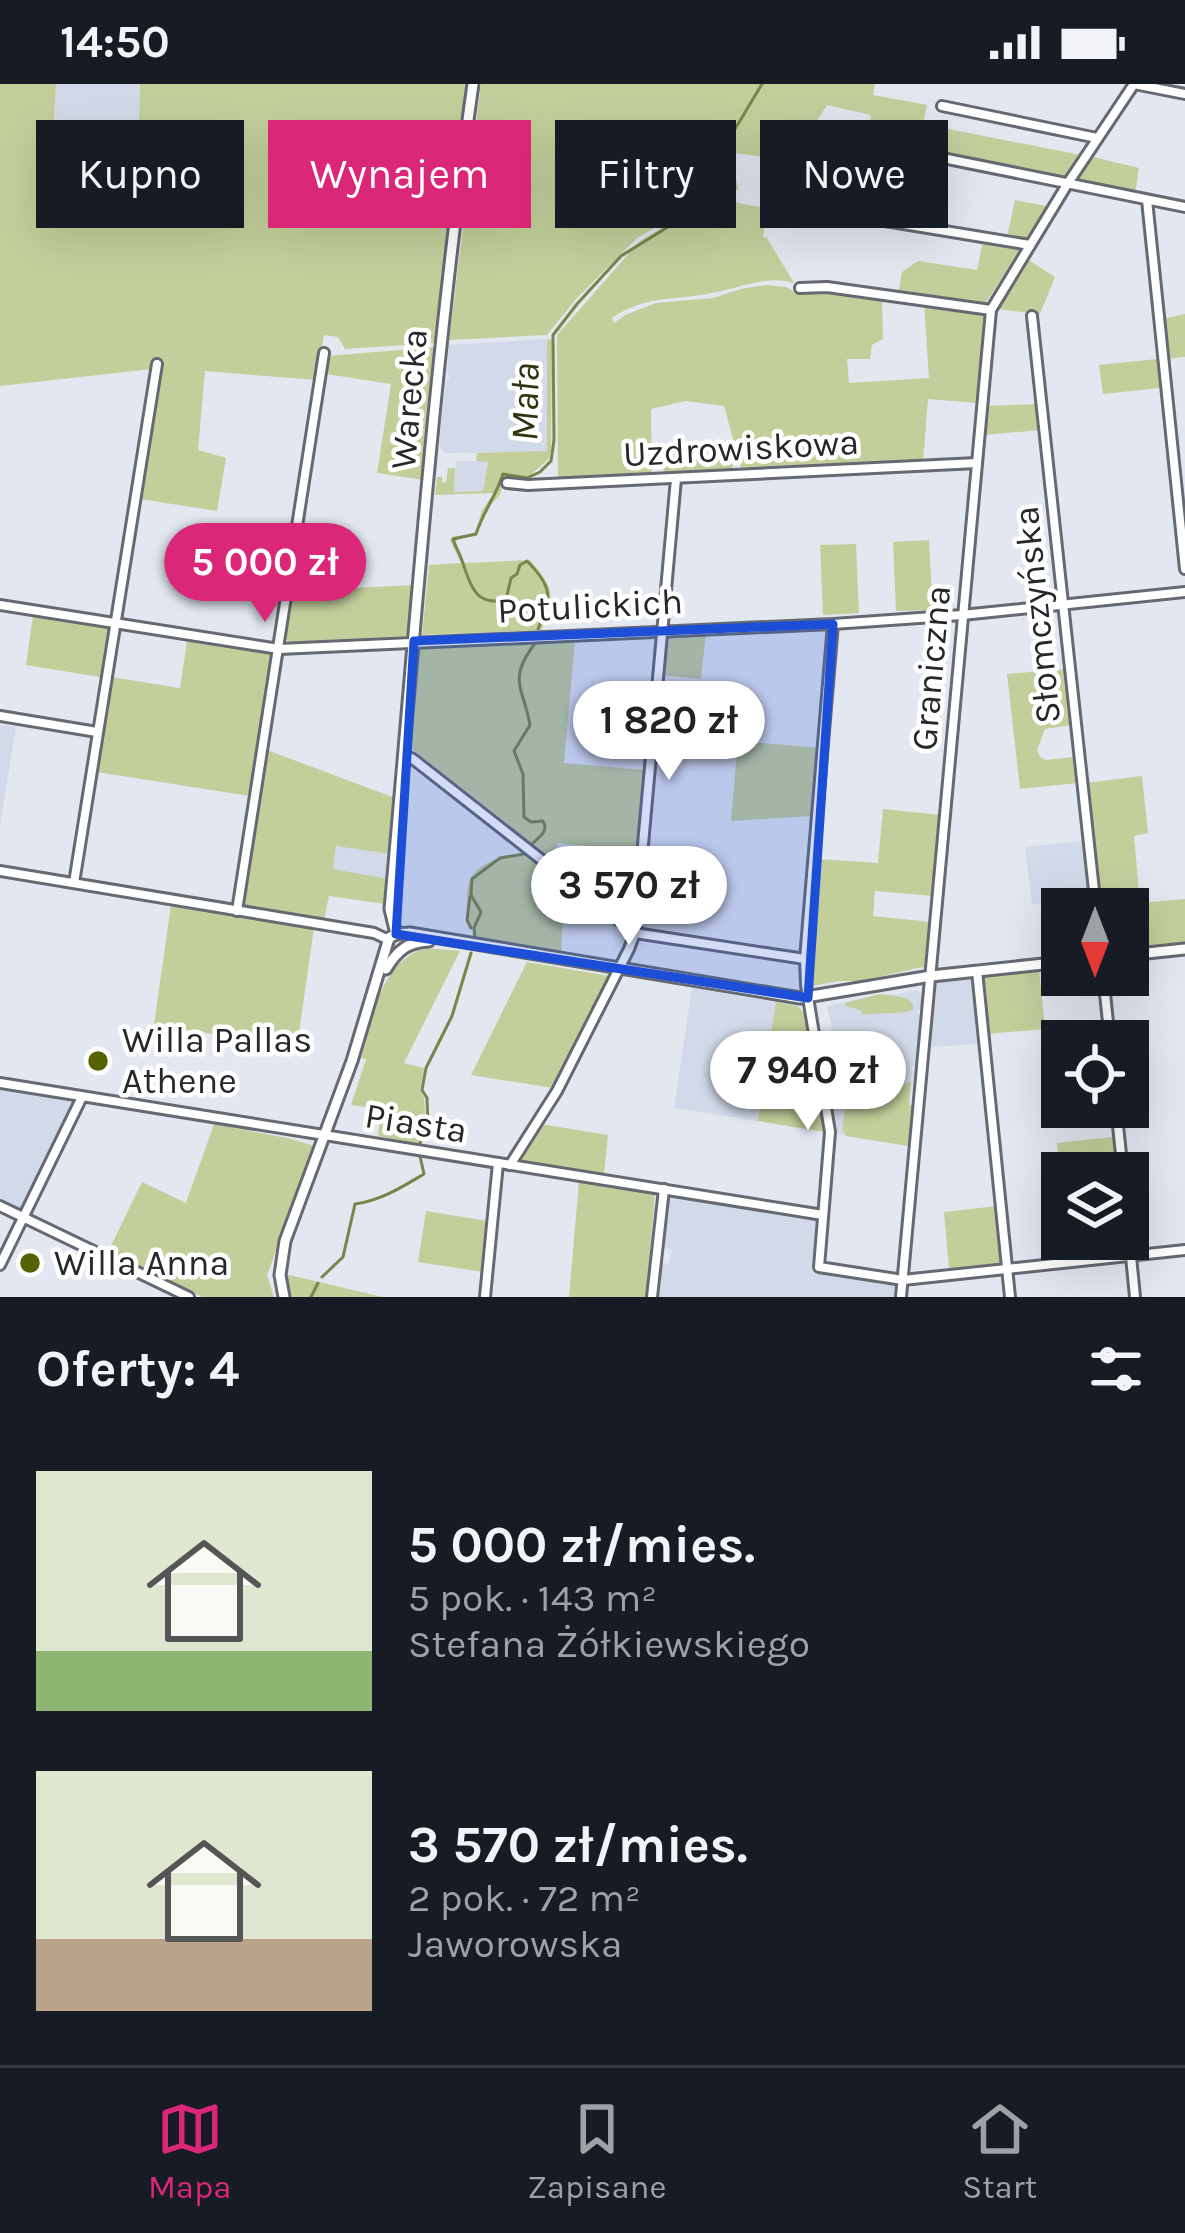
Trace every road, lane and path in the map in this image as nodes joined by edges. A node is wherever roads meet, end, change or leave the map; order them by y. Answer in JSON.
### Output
{"nodes":[{"id":1,"x":472,"y":84,"type":"edge"},
{"id":2,"x":1134,"y":84,"type":"edge"},
{"id":3,"x":1185,"y":94,"type":"edge"},
{"id":4,"x":942,"y":106,"type":"dead end"},
{"id":5,"x":1097,"y":138,"type":"junction"},
{"id":6,"x":948,"y":159,"type":"edge"},
{"id":7,"x":1068,"y":183,"type":"junction"},
{"id":8,"x":1147,"y":200,"type":"junction"},
{"id":9,"x":1185,"y":207,"type":"edge"},
{"id":10,"x":927,"y":228,"type":"edge"},
{"id":11,"x":1030,"y":245,"type":"junction"},
{"id":12,"x":800,"y":288,"type":"dead end"},
{"id":13,"x":991,"y":310,"type":"junction"},
{"id":14,"x":1032,"y":316,"type":"dead end"},
{"id":15,"x":324,"y":353,"type":"dead end"},
{"id":16,"x":157,"y":364,"type":"dead end"},
{"id":17,"x":977,"y":463,"type":"junction"},
{"id":18,"x":676,"y":479,"type":"junction"},
{"id":19,"x":507,"y":483,"type":"dead end"},
{"id":20,"x":1185,"y":569,"type":"edge"},
{"id":21,"x":1185,"y":592,"type":"edge"},
{"id":22,"x":0,"y":605,"type":"edge"},
{"id":23,"x":1063,"y":605,"type":"junction"},
{"id":24,"x":962,"y":615,"type":"junction"},
{"id":25,"x":116,"y":623,"type":"junction"},
{"id":26,"x":833,"y":624,"type":"junction"},
{"id":27,"x":661,"y":630,"type":"junction"},
{"id":28,"x":414,"y":641,"type":"junction"},
{"id":29,"x":279,"y":649,"type":"junction"},
{"id":30,"x":0,"y":716,"type":"edge"},
{"id":31,"x":97,"y":732,"type":"junction"},
{"id":32,"x":404,"y":755,"type":"junction"},
{"id":33,"x":0,"y":871,"type":"edge"},
{"id":34,"x":74,"y":883,"type":"junction"},
{"id":35,"x":1094,"y":888,"type":"edge"},
{"id":36,"x":237,"y":910,"type":"junction"},
{"id":37,"x":635,"y":933,"type":"junction"},
{"id":38,"x":396,"y":942,"type":"junction"},
{"id":39,"x":1185,"y":950,"type":"edge"},
{"id":40,"x":1149,"y":954,"type":"edge"},
{"id":41,"x":805,"y":959,"type":"junction"},
{"id":42,"x":1041,"y":964,"type":"edge"},
{"id":43,"x":618,"y":969,"type":"junction"},
{"id":44,"x":976,"y":971,"type":"junction"},
{"id":45,"x":931,"y":976,"type":"junction"},
{"id":46,"x":808,"y":998,"type":"junction"},
{"id":47,"x":0,"y":1083,"type":"edge"},
{"id":48,"x":82,"y":1097,"type":"junction"},
{"id":49,"x":326,"y":1136,"type":"junction"},
{"id":50,"x":498,"y":1163,"type":"junction"},
{"id":51,"x":510,"y":1165,"type":"junction"},
{"id":52,"x":664,"y":1189,"type":"junction"},
{"id":53,"x":0,"y":1206,"type":"edge"},
{"id":54,"x":823,"y":1215,"type":"junction"},
{"id":55,"x":23,"y":1216,"type":"junction"},
{"id":56,"x":1185,"y":1250,"type":"edge"},
{"id":57,"x":1149,"y":1253,"type":"edge"},
{"id":58,"x":1083,"y":1260,"type":"edge"},
{"id":59,"x":1131,"y":1260,"type":"edge"},
{"id":60,"x":0,"y":1265,"type":"edge"},
{"id":61,"x":1007,"y":1268,"type":"junction"},
{"id":62,"x":903,"y":1280,"type":"junction"},
{"id":63,"x":189,"y":1297,"type":"edge"},
{"id":64,"x":284,"y":1297,"type":"edge"},
{"id":65,"x":485,"y":1297,"type":"edge"},
{"id":66,"x":652,"y":1297,"type":"edge"},
{"id":67,"x":902,"y":1297,"type":"edge"},
{"id":68,"x":1010,"y":1297,"type":"edge"},
{"id":69,"x":1135,"y":1297,"type":"edge"}],
"edges":[{"from":1,"to":28,"type":"street","name":"Warecka"},
{"from":2,"to":3,"type":"street"},
{"from":2,"to":5,"type":"street","name":"Graniczna"},
{"from":4,"to":5,"type":"street"},
{"from":5,"to":7,"type":"street","name":"Graniczna"},
{"from":6,"to":7,"type":"street"},
{"from":7,"to":8,"type":"street"},
{"from":7,"to":11,"type":"street","name":"Graniczna"},
{"from":8,"to":9,"type":"street"},
{"from":8,"to":20,"type":"street"},
{"from":10,"to":11,"type":"street"},
{"from":11,"to":13,"type":"street","name":"Graniczna"},
{"from":12,"to":13,"type":"street"},
{"from":13,"to":17,"type":"street","name":"Graniczna"},
{"from":14,"to":23,"type":"street","name":"Słomczyńska"},
{"from":15,"to":29,"type":"street"},
{"from":16,"to":25,"type":"street"},
{"from":17,"to":18,"type":"street","name":"Uzdrowiskowa"},
{"from":17,"to":24,"type":"street","name":"Graniczna"},
{"from":18,"to":19,"type":"street","name":"Uzdrowiskowa"},
{"from":18,"to":27,"type":"street"},
{"from":21,"to":23,"type":"street","name":"Potulickich"},
{"from":22,"to":25,"type":"street","name":"Potulickich"},
{"from":23,"to":24,"type":"street","name":"Potulickich"},
{"from":23,"to":35,"type":"street","name":"Słomczyńska"},
{"from":24,"to":26,"type":"street","name":"Potulickich"},
{"from":24,"to":45,"type":"street","name":"Graniczna"},
{"from":25,"to":29,"type":"street","name":"Potulickich"},
{"from":25,"to":31,"type":"street"},
{"from":26,"to":27,"type":"street","name":"Potulickich"},
{"from":26,"to":41,"type":"street"},
{"from":27,"to":28,"type":"street","name":"Potulickich"},
{"from":27,"to":37,"type":"street"},
{"from":28,"to":29,"type":"street","name":"Potulickich"},
{"from":28,"to":32,"type":"street","name":"Warecka"},
{"from":29,"to":36,"type":"street"},
{"from":30,"to":31,"type":"street"},
{"from":31,"to":34,"type":"street"},
{"from":32,"to":37,"type":"street"},
{"from":32,"to":38,"type":"street","name":"Warecka"},
{"from":33,"to":34,"type":"street"},
{"from":34,"to":36,"type":"street"},
{"from":36,"to":38,"type":"street"},
{"from":37,"to":41,"type":"street"},
{"from":37,"to":43,"type":"street"},
{"from":38,"to":43,"type":"street"},
{"from":38,"to":49,"type":"street","name":"Warecka"},
{"from":39,"to":40,"type":"street"},
{"from":41,"to":46,"type":"street"},
{"from":42,"to":44,"type":"street"},
{"from":43,"to":46,"type":"street"},
{"from":43,"to":51,"type":"street"},
{"from":44,"to":45,"type":"street"},
{"from":44,"to":61,"type":"street"},
{"from":45,"to":46,"type":"street"},
{"from":45,"to":62,"type":"street","name":"Graniczna"},
{"from":46,"to":54,"type":"street"},
{"from":47,"to":48,"type":"street","name":"Piasta"},
{"from":48,"to":49,"type":"street","name":"Piasta"},
{"from":48,"to":55,"type":"street"},
{"from":49,"to":50,"type":"street","name":"Piasta"},
{"from":49,"to":64,"type":"street","name":"Warecka"},
{"from":50,"to":51,"type":"street","name":"Piasta"},
{"from":50,"to":65,"type":"street"},
{"from":51,"to":52,"type":"street","name":"Piasta"},
{"from":52,"to":54,"type":"street","name":"Piasta"},
{"from":52,"to":66,"type":"street"},
{"from":53,"to":55,"type":"street"},
{"from":54,"to":62,"type":"street"},
{"from":55,"to":60,"type":"street"},
{"from":55,"to":63,"type":"street"},
{"from":56,"to":57,"type":"street"},
{"from":58,"to":61,"type":"street"},
{"from":59,"to":69,"type":"street"},
{"from":61,"to":62,"type":"street"},
{"from":61,"to":68,"type":"street"},
{"from":62,"to":67,"type":"street","name":"Graniczna"}]}
